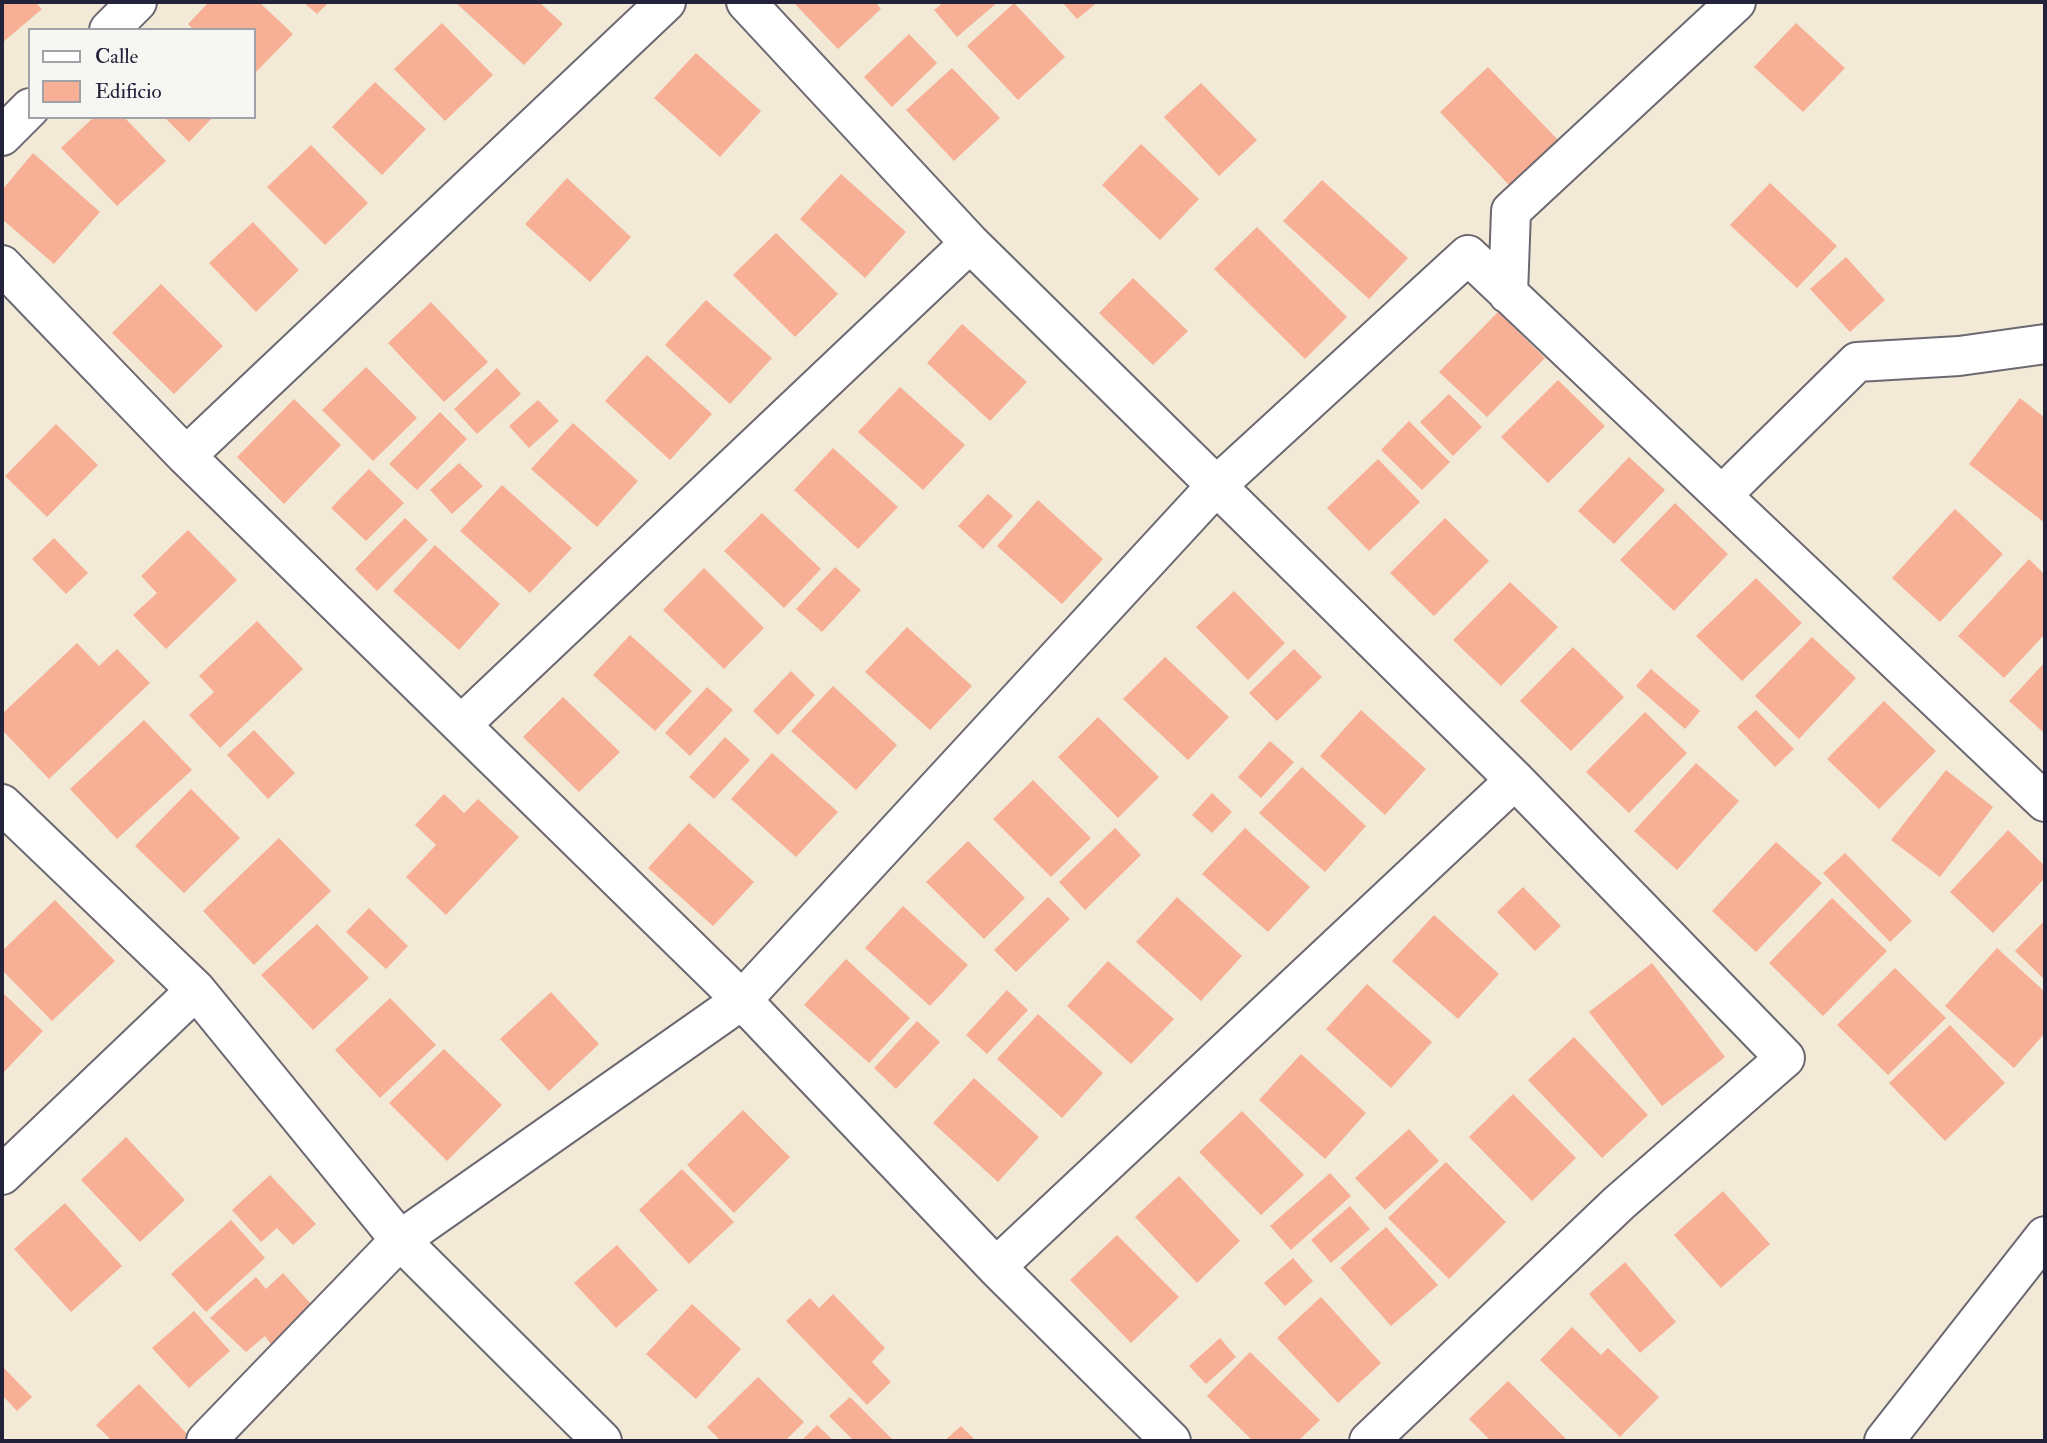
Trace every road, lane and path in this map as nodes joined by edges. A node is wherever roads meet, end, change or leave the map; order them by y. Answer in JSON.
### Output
{"nodes":[{"id":1,"x":137,"y":2,"type":"edge"},
{"id":2,"x":666,"y":2,"type":"edge"},
{"id":3,"x":746,"y":2,"type":"edge"},
{"id":4,"x":1736,"y":2,"type":"edge"},
{"id":5,"x":110,"y":28,"type":"edge"},
{"id":6,"x":28,"y":110,"type":"edge"},
{"id":7,"x":2,"y":136,"type":"edge"},
{"id":8,"x":970,"y":243,"type":"junction"},
{"id":9,"x":2,"y":265,"type":"edge"},
{"id":10,"x":1508,"y":293,"type":"junction"},
{"id":11,"x":2045,"y":344,"type":"edge"},
{"id":12,"x":186,"y":456,"type":"junction"},
{"id":13,"x":1215,"y":487,"type":"junction"},
{"id":14,"x":1722,"y":495,"type":"junction"},
{"id":15,"x":461,"y":725,"type":"junction"},
{"id":16,"x":1515,"y":780,"type":"junction"},
{"id":17,"x":2045,"y":802,"type":"edge"},
{"id":18,"x":2,"y":804,"type":"edge"},
{"id":19,"x":196,"y":990,"type":"junction"},
{"id":20,"x":742,"y":1000,"type":"junction"},
{"id":21,"x":2,"y":1175,"type":"edge"},
{"id":22,"x":2045,"y":1236,"type":"edge"},
{"id":23,"x":400,"y":1240,"type":"junction"},
{"id":24,"x":996,"y":1267,"type":"junction"},
{"id":25,"x":206,"y":1441,"type":"edge"},
{"id":26,"x":602,"y":1441,"type":"edge"},
{"id":27,"x":1171,"y":1441,"type":"edge"},
{"id":28,"x":1369,"y":1441,"type":"edge"},
{"id":29,"x":1884,"y":1441,"type":"edge"}],
"edges":[{"from":1,"to":5,"type":"street"},
{"from":2,"to":12,"type":"street"},
{"from":3,"to":8,"type":"street"},
{"from":4,"to":10,"type":"street"},
{"from":6,"to":7,"type":"street"},
{"from":8,"to":13,"type":"street"},
{"from":8,"to":15,"type":"street"},
{"from":9,"to":12,"type":"street"},
{"from":10,"to":13,"type":"street"},
{"from":10,"to":14,"type":"street"},
{"from":11,"to":14,"type":"street"},
{"from":12,"to":15,"type":"street"},
{"from":13,"to":16,"type":"street"},
{"from":13,"to":20,"type":"street"},
{"from":14,"to":17,"type":"street"},
{"from":15,"to":20,"type":"street"},
{"from":16,"to":24,"type":"street"},
{"from":16,"to":28,"type":"street"},
{"from":18,"to":19,"type":"street"},
{"from":19,"to":21,"type":"street"},
{"from":19,"to":23,"type":"street"},
{"from":20,"to":23,"type":"street"},
{"from":20,"to":24,"type":"street"},
{"from":22,"to":29,"type":"street"},
{"from":23,"to":25,"type":"street"},
{"from":23,"to":26,"type":"street"},
{"from":24,"to":27,"type":"street"}]}
